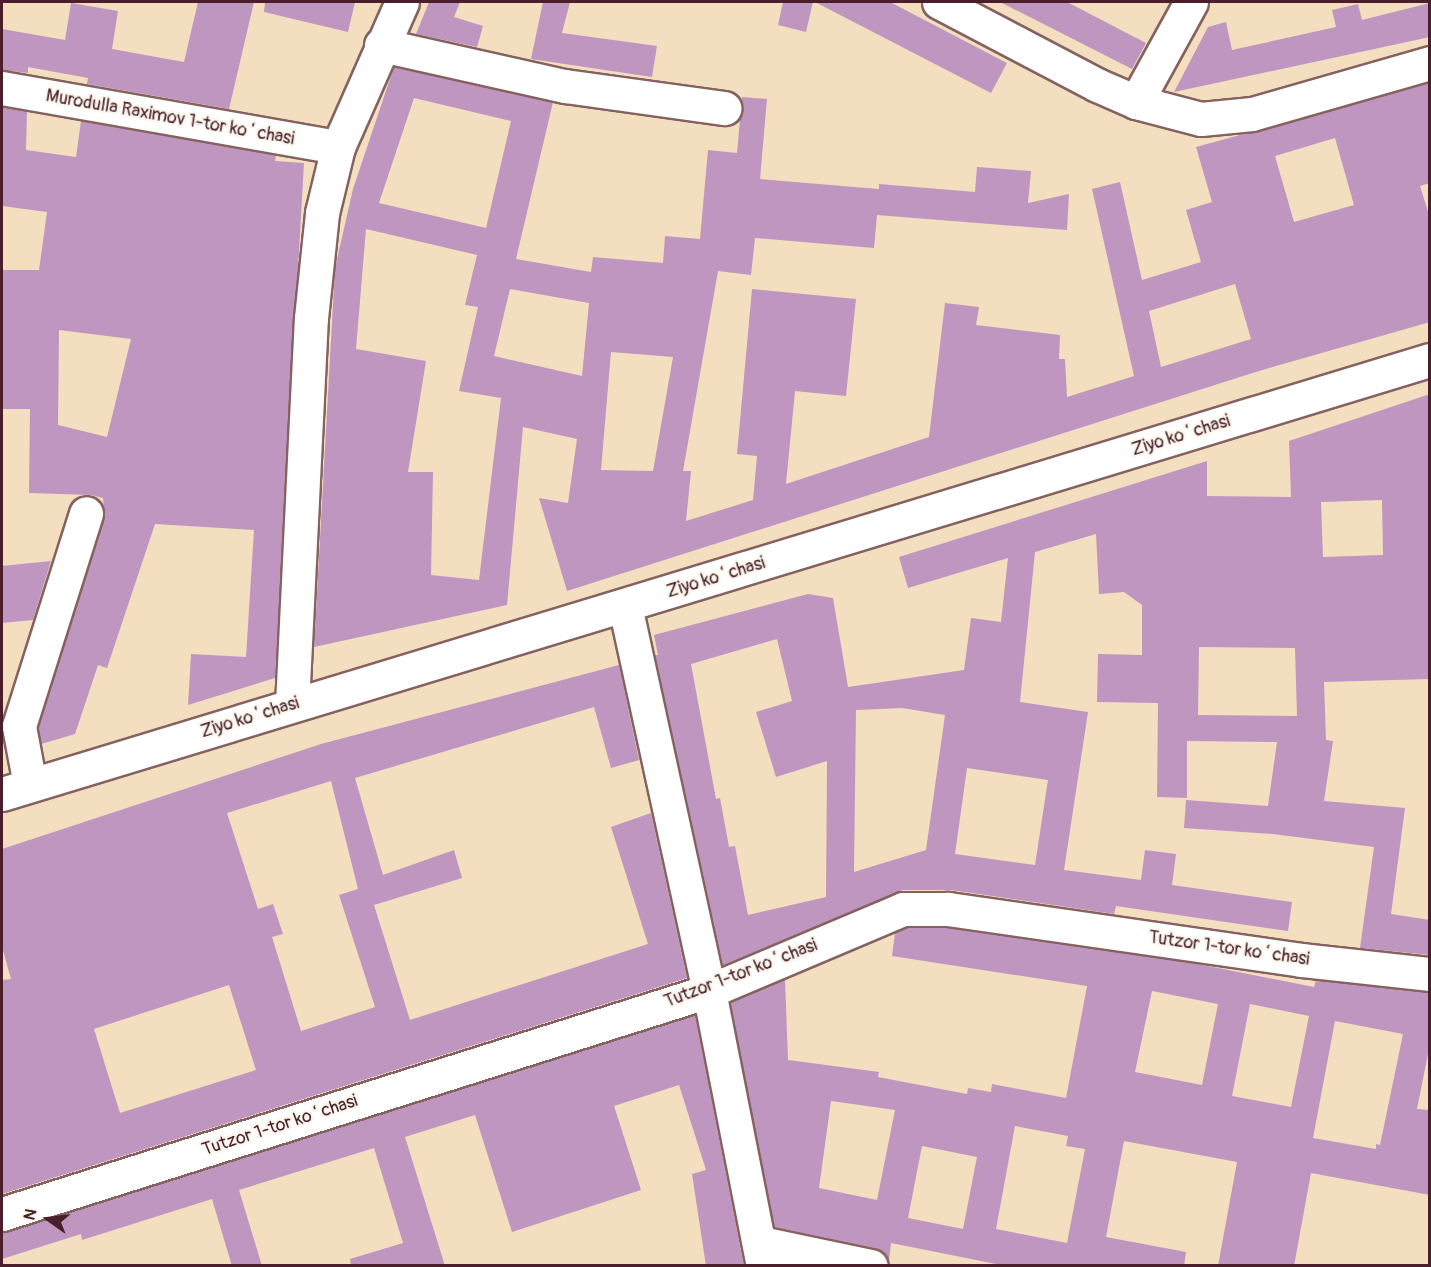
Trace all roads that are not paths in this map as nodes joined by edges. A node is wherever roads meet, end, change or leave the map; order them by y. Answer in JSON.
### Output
{"nodes":[{"id":1,"x":402,"y":2,"type":"edge"},
{"id":2,"x":939,"y":2,"type":"edge"},
{"id":3,"x":1191,"y":2,"type":"edge"},
{"id":4,"x":381,"y":45,"type":"junction"},
{"id":5,"x":1430,"y":63,"type":"edge"},
{"id":6,"x":2,"y":88,"type":"edge"},
{"id":7,"x":1136,"y":102,"type":"junction"},
{"id":8,"x":724,"y":108,"type":"dead end"},
{"id":9,"x":338,"y":147,"type":"junction"},
{"id":10,"x":1430,"y":360,"type":"edge"},
{"id":11,"x":86,"y":513,"type":"dead end"},
{"id":12,"x":625,"y":606,"type":"junction"},
{"id":13,"x":292,"y":705,"type":"junction"},
{"id":14,"x":16,"y":789,"type":"edge"},
{"id":15,"x":1430,"y":974,"type":"edge"},
{"id":16,"x":709,"y":991,"type":"junction"},
{"id":17,"x":2,"y":1214,"type":"edge"},
{"id":18,"x":762,"y":1254,"type":"edge"},
{"id":19,"x":870,"y":1266,"type":"edge"}],
"edges":[{"from":1,"to":4,"type":"street"},
{"from":2,"to":7,"type":"street"},
{"from":3,"to":7,"type":"street"},
{"from":4,"to":8,"type":"street"},
{"from":4,"to":9,"type":"street"},
{"from":5,"to":7,"type":"street"},
{"from":6,"to":9,"type":"street","name":"Murodulla Raximov 1-tor koʻchasi"},
{"from":9,"to":13,"type":"street"},
{"from":10,"to":12,"type":"street","name":"Ziyo koʻchasi"},
{"from":11,"to":14,"type":"street"},
{"from":12,"to":13,"type":"street","name":"Ziyo koʻchasi"},
{"from":12,"to":16,"type":"street"},
{"from":13,"to":14,"type":"street","name":"Ziyo koʻchasi"},
{"from":15,"to":16,"type":"street","name":"Tutzor 1-tor koʻchasi"},
{"from":16,"to":17,"type":"street","name":"Tutzor 1-tor koʻchasi"},
{"from":16,"to":18,"type":"street"},
{"from":18,"to":19,"type":"street"}]}
